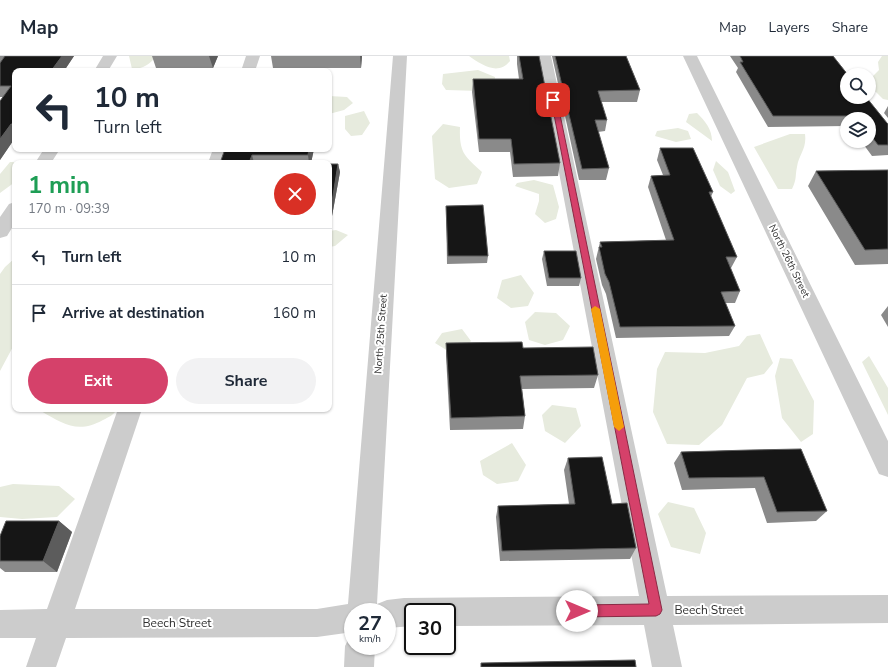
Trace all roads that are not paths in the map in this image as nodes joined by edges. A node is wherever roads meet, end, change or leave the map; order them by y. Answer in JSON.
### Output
{"nodes":[{"id":1,"x":110,"y":56,"type":"edge"},
{"id":2,"x":253,"y":56,"type":"edge"},
{"id":3,"x":400,"y":56,"type":"edge"},
{"id":4,"x":544,"y":56,"type":"edge"},
{"id":5,"x":690,"y":56,"type":"edge"},
{"id":6,"x":103,"y":68,"type":"edge"},
{"id":7,"x":249,"y":68,"type":"edge"},
{"id":8,"x":12,"y":213,"type":"edge"},
{"id":9,"x":0,"y":232,"type":"edge"},
{"id":10,"x":129,"y":412,"type":"edge"},
{"id":11,"x":888,"y":466,"type":"edge"},
{"id":12,"x":363,"y":603,"type":"edge"},
{"id":13,"x":888,"y":609,"type":"edge"},
{"id":14,"x":656,"y":610,"type":"junction"},
{"id":15,"x":396,"y":613,"type":"edge"},
{"id":16,"x":344,"y":619,"type":"edge"},
{"id":17,"x":0,"y":624,"type":"edge"},
{"id":18,"x":56,"y":624,"type":"junction"},
{"id":19,"x":360,"y":655,"type":"edge"},
{"id":20,"x":41,"y":667,"type":"edge"},
{"id":21,"x":359,"y":667,"type":"edge"},
{"id":22,"x":667,"y":667,"type":"edge"}],
"edges":[{"from":1,"to":6,"type":"street"},
{"from":2,"to":7,"type":"street"},
{"from":3,"to":12,"type":"street","name":"North 25th Street"},
{"from":4,"to":14,"type":"street"},
{"from":5,"to":11,"type":"street","name":"North 26th Street"},
{"from":8,"to":9,"type":"street"},
{"from":10,"to":18,"type":"street"},
{"from":13,"to":14,"type":"street","name":"Beech Street"},
{"from":14,"to":15,"type":"street","name":"Beech Street"},
{"from":14,"to":22,"type":"street"},
{"from":16,"to":18,"type":"street","name":"Beech Street"},
{"from":17,"to":18,"type":"street","name":"Beech Street"},
{"from":18,"to":20,"type":"street"},
{"from":19,"to":21,"type":"street"}]}
